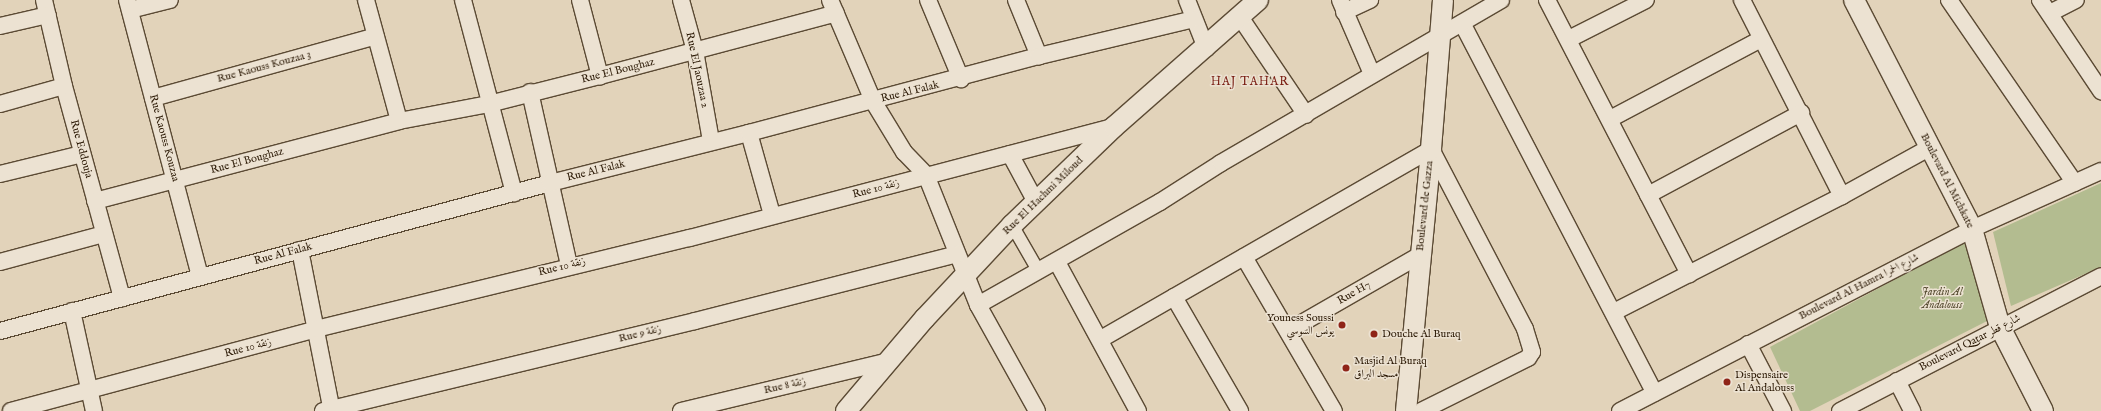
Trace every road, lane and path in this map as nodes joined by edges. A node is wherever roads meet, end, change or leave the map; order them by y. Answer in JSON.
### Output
{"nodes":[{"id":1,"x":170,"y":0,"type":"edge"},
{"id":2,"x":366,"y":0,"type":"edge"},
{"id":3,"x":463,"y":0,"type":"edge"},
{"id":4,"x":580,"y":0,"type":"edge"},
{"id":5,"x":681,"y":0,"type":"edge"},
{"id":6,"x":928,"y":0,"type":"edge"},
{"id":7,"x":1016,"y":0,"type":"edge"},
{"id":8,"x":1187,"y":0,"type":"edge"},
{"id":9,"x":1370,"y":0,"type":"edge"},
{"id":10,"x":1443,"y":0,"type":"edge"},
{"id":11,"x":1501,"y":0,"type":"edge"},
{"id":12,"x":1547,"y":0,"type":"edge"},
{"id":13,"x":1646,"y":0,"type":"edge"},
{"id":14,"x":1742,"y":0,"type":"edge"},
{"id":15,"x":1854,"y":0,"type":"edge"},
{"id":16,"x":1949,"y":0,"type":"edge"},
{"id":17,"x":2040,"y":0,"type":"edge"},
{"id":18,"x":2076,"y":0,"type":"edge"},
{"id":19,"x":129,"y":5,"type":"edge"},
{"id":20,"x":833,"y":6,"type":"edge"},
{"id":21,"x":1342,"y":6,"type":"edge"},
{"id":22,"x":46,"y":7,"type":"edge"},
{"id":23,"x":1245,"y":7,"type":"edge"},
{"id":24,"x":2050,"y":13,"type":"junction"},
{"id":25,"x":1194,"y":19,"type":"junction"},
{"id":26,"x":1462,"y":23,"type":"junction"},
{"id":27,"x":0,"y":26,"type":"edge"},
{"id":28,"x":376,"y":36,"type":"junction"},
{"id":29,"x":1441,"y":36,"type":"junction"},
{"id":30,"x":1569,"y":39,"type":"junction"},
{"id":31,"x":1761,"y":40,"type":"junction"},
{"id":32,"x":1206,"y":48,"type":"junction"},
{"id":33,"x":695,"y":51,"type":"junction"},
{"id":34,"x":1038,"y":56,"type":"junction"},
{"id":35,"x":1372,"y":74,"type":"junction"},
{"id":36,"x":600,"y":76,"type":"junction"},
{"id":37,"x":961,"y":78,"type":"junction"},
{"id":38,"x":2099,"y":83,"type":"edge"},
{"id":39,"x":64,"y":86,"type":"junction"},
{"id":40,"x":530,"y":92,"type":"junction"},
{"id":41,"x":153,"y":98,"type":"junction"},
{"id":42,"x":873,"y":101,"type":"junction"},
{"id":43,"x":0,"y":104,"type":"edge"},
{"id":44,"x":489,"y":104,"type":"junction"},
{"id":45,"x":1801,"y":113,"type":"junction"},
{"id":46,"x":1306,"y":115,"type":"junction"},
{"id":47,"x":1610,"y":118,"type":"junction"},
{"id":48,"x":399,"y":122,"type":"junction"},
{"id":49,"x":1114,"y":127,"type":"junction"},
{"id":50,"x":749,"y":133,"type":"junction"},
{"id":51,"x":711,"y":141,"type":"junction"},
{"id":52,"x":1930,"y":148,"type":"junction"},
{"id":53,"x":1432,"y":150,"type":"junction"},
{"id":54,"x":82,"y":154,"type":"junction"},
{"id":55,"x":1010,"y":154,"type":"junction"},
{"id":56,"x":2101,"y":171,"type":"edge"},
{"id":57,"x":0,"y":174,"type":"edge"},
{"id":58,"x":926,"y":175,"type":"junction"},
{"id":59,"x":175,"y":181,"type":"junction"},
{"id":60,"x":550,"y":183,"type":"junction"},
{"id":61,"x":2075,"y":183,"type":"junction"},
{"id":62,"x":514,"y":192,"type":"junction"},
{"id":63,"x":1648,"y":195,"type":"junction"},
{"id":64,"x":1842,"y":196,"type":"junction"},
{"id":65,"x":95,"y":202,"type":"junction"},
{"id":66,"x":1036,"y":202,"type":"junction"},
{"id":67,"x":772,"y":215,"type":"junction"},
{"id":68,"x":1012,"y":225,"type":"junction"},
{"id":69,"x":1972,"y":229,"type":"junction"},
{"id":70,"x":104,"y":234,"type":"junction"},
{"id":71,"x":300,"y":250,"type":"junction"},
{"id":72,"x":957,"y":254,"type":"junction"},
{"id":73,"x":1420,"y":255,"type":"junction"},
{"id":74,"x":1244,"y":257,"type":"junction"},
{"id":75,"x":0,"y":262,"type":"edge"},
{"id":76,"x":1057,"y":262,"type":"junction"},
{"id":77,"x":569,"y":265,"type":"junction"},
{"id":78,"x":1039,"y":272,"type":"junction"},
{"id":79,"x":965,"y":274,"type":"junction"},
{"id":80,"x":1689,"y":274,"type":"junction"},
{"id":81,"x":2101,"y":276,"type":"edge"},
{"id":82,"x":200,"y":277,"type":"junction"},
{"id":83,"x":1174,"y":297,"type":"junction"},
{"id":84,"x":122,"y":298,"type":"junction"},
{"id":85,"x":978,"y":304,"type":"junction"},
{"id":86,"x":72,"y":311,"type":"junction"},
{"id":87,"x":1614,"y":312,"type":"junction"},
{"id":88,"x":2000,"y":327,"type":"junction"},
{"id":89,"x":316,"y":329,"type":"junction"},
{"id":90,"x":0,"y":331,"type":"edge"},
{"id":91,"x":1288,"y":331,"type":"junction"},
{"id":92,"x":1100,"y":339,"type":"junction"},
{"id":93,"x":1748,"y":344,"type":"junction"},
{"id":94,"x":889,"y":361,"type":"junction"},
{"id":95,"x":1897,"y":381,"type":"junction"},
{"id":96,"x":90,"y":391,"type":"junction"},
{"id":97,"x":1655,"y":393,"type":"junction"},
{"id":98,"x":329,"y":410,"type":"edge"},
{"id":99,"x":10,"y":411,"type":"edge"},
{"id":100,"x":94,"y":411,"type":"edge"},
{"id":101,"x":681,"y":411,"type":"edge"},
{"id":102,"x":846,"y":411,"type":"edge"},
{"id":103,"x":1037,"y":411,"type":"edge"},
{"id":104,"x":1138,"y":411,"type":"edge"},
{"id":105,"x":1240,"y":411,"type":"edge"},
{"id":106,"x":1334,"y":411,"type":"edge"},
{"id":107,"x":1406,"y":411,"type":"edge"},
{"id":108,"x":1421,"y":411,"type":"edge"},
{"id":109,"x":1620,"y":411,"type":"edge"},
{"id":110,"x":1783,"y":411,"type":"edge"},
{"id":111,"x":1840,"y":411,"type":"edge"},
{"id":112,"x":1912,"y":411,"type":"edge"},
{"id":113,"x":2043,"y":411,"type":"edge"}],
"edges":[{"from":1,"to":19,"type":"street"},
{"from":2,"to":28,"type":"street"},
{"from":3,"to":44,"type":"street"},
{"from":4,"to":36,"type":"street"},
{"from":5,"to":33,"type":"street","name":"Rue El Jaouzaa 2"},
{"from":6,"to":37,"type":"street"},
{"from":7,"to":34,"type":"street"},
{"from":8,"to":25,"type":"street"},
{"from":9,"to":21,"type":"street"},
{"from":10,"to":29,"type":"street","name":"Boulevard de Gazza"},
{"from":11,"to":26,"type":"street"},
{"from":12,"to":30,"type":"street"},
{"from":13,"to":30,"type":"street"},
{"from":14,"to":31,"type":"street"},
{"from":15,"to":52,"type":"street","name":"Boulevard Al Michkate"},
{"from":16,"to":61,"type":"street"},
{"from":17,"to":24,"type":"street"},
{"from":18,"to":24,"type":"street"},
{"from":19,"to":41,"type":"street","name":"Rue Kaouss Kouzaa"},
{"from":20,"to":33,"type":"street","name":"Rue El Boughaz"},
{"from":20,"to":42,"type":"street"},
{"from":21,"to":35,"type":"street"},
{"from":22,"to":27,"type":"street"},
{"from":22,"to":39,"type":"street","name":"Rue Eddouja"},
{"from":23,"to":32,"type":"street","name":"Rue El Hachmi Miloud"},
{"from":23,"to":46,"type":"street"},
{"from":24,"to":38,"type":"street"},
{"from":25,"to":32,"type":"street"},
{"from":25,"to":34,"type":"street","name":"Rue Al Falak"},
{"from":26,"to":29,"type":"street"},
{"from":26,"to":87,"type":"street"},
{"from":28,"to":41,"type":"street","name":"Rue Kaouss Kouzaa 3"},
{"from":28,"to":48,"type":"street"},
{"from":29,"to":35,"type":"street"},
{"from":29,"to":53,"type":"street","name":"Boulevard de Gazza"},
{"from":30,"to":47,"type":"street"},
{"from":31,"to":45,"type":"street"},
{"from":31,"to":47,"type":"street"},
{"from":32,"to":49,"type":"street","name":"Rue El Hachmi Miloud"},
{"from":33,"to":36,"type":"street","name":"Rue El Boughaz"},
{"from":33,"to":51,"type":"street","name":"Rue El Jaouzaa 2"},
{"from":34,"to":37,"type":"street","name":"Rue Al Falak"},
{"from":35,"to":46,"type":"street"},
{"from":36,"to":40,"type":"street","name":"Rue El Boughaz"},
{"from":37,"to":42,"type":"street","name":"Rue Al Falak"},
{"from":39,"to":43,"type":"street"},
{"from":39,"to":54,"type":"street","name":"Rue Eddouja"},
{"from":40,"to":44,"type":"street","name":"Rue El Boughaz"},
{"from":40,"to":60,"type":"street"},
{"from":41,"to":59,"type":"street","name":"Rue Kaouss Kouzaa"},
{"from":42,"to":50,"type":"street","name":"Rue Al Falak"},
{"from":42,"to":58,"type":"street"},
{"from":44,"to":48,"type":"street","name":"Rue El Boughaz"},
{"from":44,"to":62,"type":"street"},
{"from":45,"to":63,"type":"street"},
{"from":45,"to":64,"type":"street"},
{"from":46,"to":76,"type":"street"},
{"from":47,"to":63,"type":"street"},
{"from":48,"to":59,"type":"street","name":"Rue El Boughaz"},
{"from":49,"to":55,"type":"street","name":"Rue 10 زنقة"},
{"from":49,"to":66,"type":"street","name":"Rue El Hachmi Miloud"},
{"from":50,"to":51,"type":"street","name":"Rue Al Falak"},
{"from":50,"to":67,"type":"street"},
{"from":51,"to":60,"type":"street","name":"Rue Al Falak"},
{"from":52,"to":64,"type":"street"},
{"from":52,"to":69,"type":"street","name":"Boulevard Al Michkate"},
{"from":53,"to":73,"type":"street","name":"Boulevard de Gazza"},
{"from":53,"to":74,"type":"street"},
{"from":53,"to":108,"type":"street"},
{"from":54,"to":57,"type":"street"},
{"from":54,"to":65,"type":"street","name":"Rue Eddouja"},
{"from":55,"to":58,"type":"street","name":"Rue 10 زنقة"},
{"from":55,"to":66,"type":"street"},
{"from":56,"to":61,"type":"street","name":"Boulevard Al Hamra شارع الحمرا"},
{"from":58,"to":67,"type":"street","name":"Rue 10 زنقة"},
{"from":58,"to":72,"type":"street"},
{"from":59,"to":65,"type":"street","name":"Rue El Boughaz"},
{"from":59,"to":82,"type":"street","name":"Rue Kaouss Kouzaa"},
{"from":60,"to":62,"type":"street","name":"Rue Al Falak"},
{"from":60,"to":77,"type":"street"},
{"from":61,"to":69,"type":"street","name":"Boulevard Al Hamra شارع الحمرا"},
{"from":62,"to":71,"type":"street","name":"Rue Al Falak"},
{"from":63,"to":80,"type":"street"},
{"from":64,"to":80,"type":"street"},
{"from":65,"to":70,"type":"street","name":"Rue Eddouja"},
{"from":66,"to":68,"type":"street","name":"Rue El Hachmi Miloud"},
{"from":67,"to":77,"type":"street","name":"Rue 10 زنقة"},
{"from":68,"to":78,"type":"street"},
{"from":68,"to":79,"type":"street","name":"Rue El Hachmi Miloud"},
{"from":69,"to":88,"type":"street","name":"Boulevard Al Michkate"},
{"from":69,"to":93,"type":"street","name":"Boulevard Al Hamra شارع الحمرا"},
{"from":70,"to":75,"type":"street"},
{"from":70,"to":84,"type":"street","name":"Rue Eddouja"},
{"from":71,"to":82,"type":"street","name":"Rue Al Falak"},
{"from":71,"to":89,"type":"street"},
{"from":72,"to":79,"type":"street"},
{"from":72,"to":98,"type":"street","name":"Rue 9 زنقة"},
{"from":73,"to":91,"type":"street","name":"Rue H7"},
{"from":73,"to":107,"type":"street","name":"Boulevard de Gazza"},
{"from":74,"to":83,"type":"street"},
{"from":74,"to":91,"type":"street"},
{"from":76,"to":78,"type":"street"},
{"from":76,"to":92,"type":"street"},
{"from":77,"to":89,"type":"street","name":"Rue 10 زنقة"},
{"from":78,"to":85,"type":"street"},
{"from":79,"to":85,"type":"street"},
{"from":79,"to":94,"type":"street","name":"Rue El Hachmi Miloud"},
{"from":80,"to":87,"type":"street"},
{"from":81,"to":88,"type":"street","name":"Boulevard Qatar شارع قطر"},
{"from":82,"to":84,"type":"street","name":"Rue Al Falak"},
{"from":83,"to":92,"type":"street"},
{"from":83,"to":105,"type":"street"},
{"from":84,"to":86,"type":"street","name":"Rue Al Falak"},
{"from":85,"to":103,"type":"street"},
{"from":86,"to":90,"type":"street","name":"Rue Al Falak"},
{"from":86,"to":96,"type":"street"},
{"from":87,"to":97,"type":"street"},
{"from":88,"to":95,"type":"street","name":"Boulevard Qatar شارع قطر"},
{"from":88,"to":113,"type":"street","name":"Boulevard Al Michkate"},
{"from":89,"to":96,"type":"street","name":"Rue 10 زنقة"},
{"from":89,"to":98,"type":"street"},
{"from":91,"to":106,"type":"street"},
{"from":92,"to":104,"type":"street"},
{"from":93,"to":97,"type":"street","name":"Boulevard Al Hamra شارع الحمرا"},
{"from":93,"to":110,"type":"street"},
{"from":94,"to":101,"type":"street","name":"Rue 8 زنقة"},
{"from":94,"to":102,"type":"street","name":"Rue El Hachmi Miloud"},
{"from":95,"to":111,"type":"street","name":"Boulevard Qatar شارع قطر"},
{"from":95,"to":112,"type":"street"},
{"from":96,"to":99,"type":"street","name":"Rue 10 زنقة"},
{"from":96,"to":100,"type":"street"},
{"from":97,"to":109,"type":"street","name":"Boulevard Al Hamra شارع الحمرا"}]}
